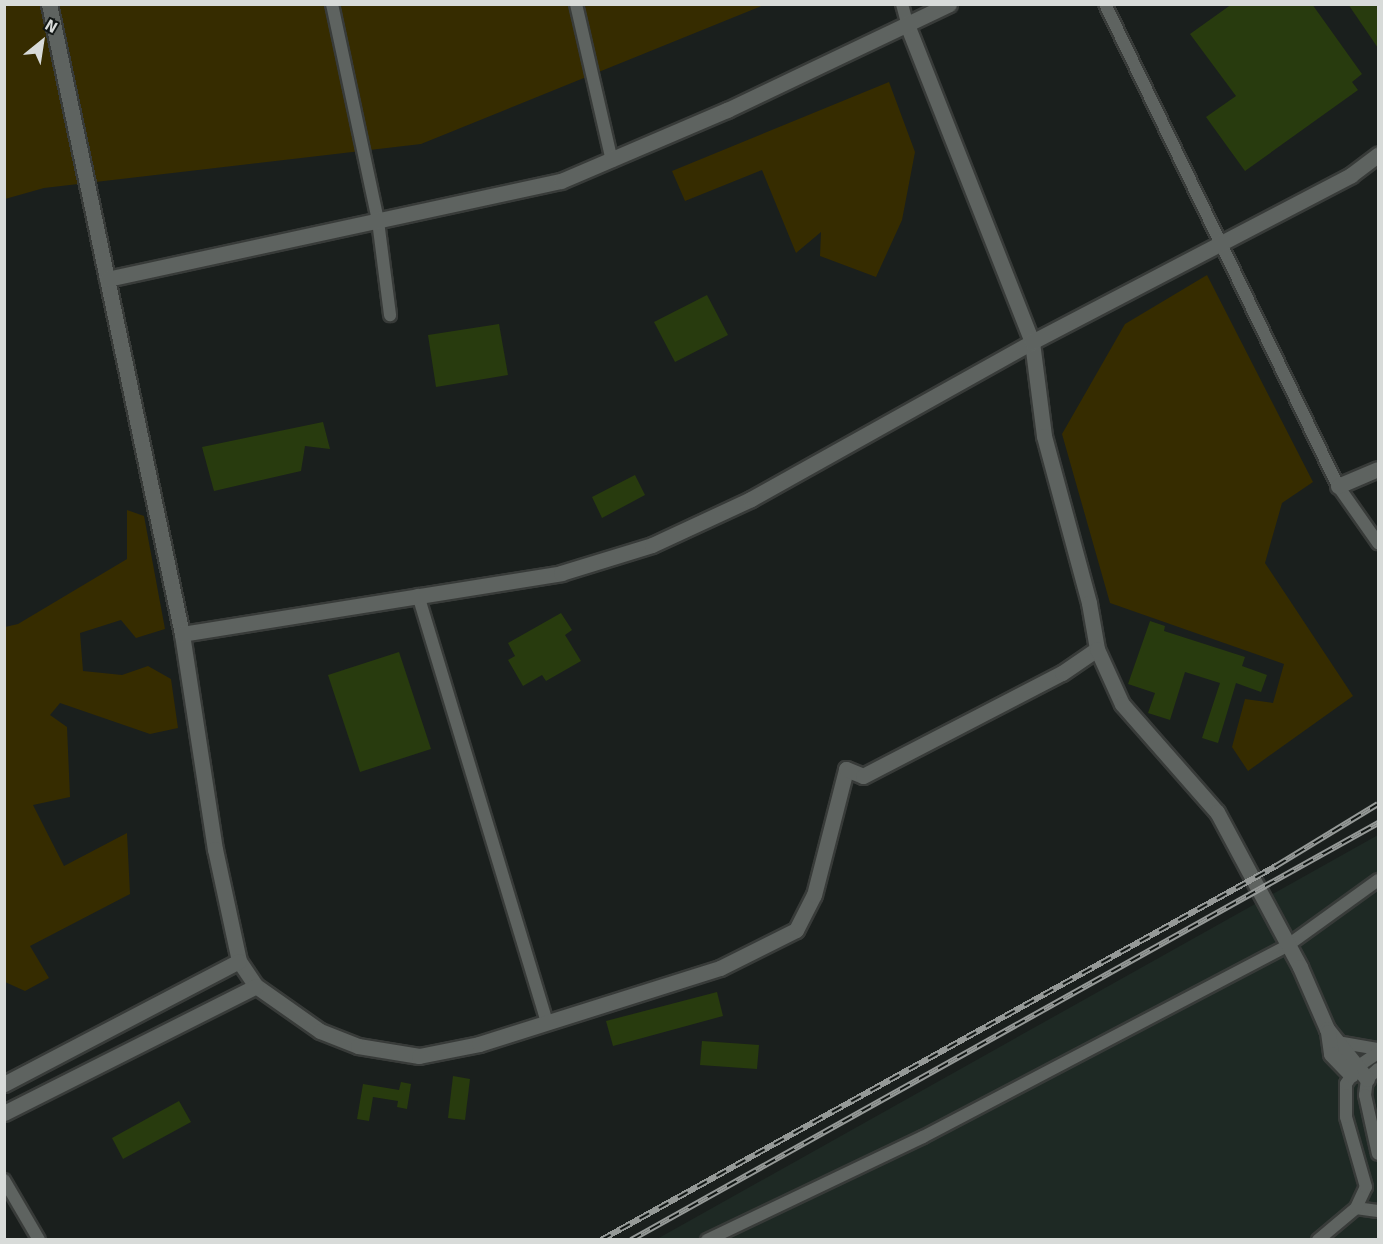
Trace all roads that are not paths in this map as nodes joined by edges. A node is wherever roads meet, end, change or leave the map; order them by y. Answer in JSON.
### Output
{"nodes":[{"id":1,"x":49,"y":4,"type":"edge"},
{"id":2,"x":332,"y":4,"type":"edge"},
{"id":3,"x":576,"y":4,"type":"edge"},
{"id":4,"x":902,"y":4,"type":"edge"},
{"id":5,"x":949,"y":4,"type":"edge"},
{"id":6,"x":1105,"y":4,"type":"edge"},
{"id":7,"x":908,"y":27,"type":"junction"},
{"id":8,"x":1378,"y":155,"type":"edge"},
{"id":9,"x":612,"y":161,"type":"junction"},
{"id":10,"x":378,"y":221,"type":"junction"},
{"id":11,"x":1221,"y":242,"type":"junction"},
{"id":12,"x":107,"y":279,"type":"junction"},
{"id":13,"x":390,"y":315,"type":"dead end"},
{"id":14,"x":1032,"y":342,"type":"junction"},
{"id":15,"x":1378,"y":469,"type":"edge"},
{"id":16,"x":1338,"y":486,"type":"junction"},
{"id":17,"x":1378,"y":543,"type":"edge"},
{"id":18,"x":418,"y":595,"type":"junction"},
{"id":19,"x":182,"y":634,"type":"junction"},
{"id":20,"x":1096,"y":649,"type":"junction"},
{"id":21,"x":1378,"y":880,"type":"edge"},
{"id":22,"x":1288,"y":945,"type":"junction"},
{"id":23,"x":239,"y":961,"type":"junction"},
{"id":24,"x":256,"y":986,"type":"junction"},
{"id":25,"x":547,"y":1022,"type":"junction"},
{"id":26,"x":1327,"y":1029,"type":"junction"},
{"id":27,"x":1337,"y":1042,"type":"junction"},
{"id":28,"x":1378,"y":1051,"type":"edge"},
{"id":29,"x":1364,"y":1073,"type":"edge"},
{"id":30,"x":4,"y":1084,"type":"edge"},
{"id":31,"x":4,"y":1113,"type":"edge"},
{"id":32,"x":1378,"y":1154,"type":"edge"},
{"id":33,"x":4,"y":1180,"type":"edge"},
{"id":34,"x":1356,"y":1208,"type":"junction"},
{"id":35,"x":1378,"y":1211,"type":"edge"},
{"id":36,"x":39,"y":1239,"type":"edge"},
{"id":37,"x":707,"y":1239,"type":"edge"},
{"id":38,"x":1320,"y":1239,"type":"edge"}],
"edges":[{"from":1,"to":12,"type":"street"},
{"from":2,"to":10,"type":"street"},
{"from":3,"to":9,"type":"street"},
{"from":4,"to":7,"type":"street"},
{"from":5,"to":7,"type":"street"},
{"from":6,"to":11,"type":"street"},
{"from":7,"to":9,"type":"street"},
{"from":7,"to":14,"type":"street"},
{"from":8,"to":11,"type":"street"},
{"from":9,"to":10,"type":"street"},
{"from":10,"to":12,"type":"street"},
{"from":10,"to":13,"type":"street"},
{"from":11,"to":14,"type":"street"},
{"from":11,"to":16,"type":"street"},
{"from":12,"to":19,"type":"street"},
{"from":14,"to":18,"type":"street"},
{"from":14,"to":20,"type":"street"},
{"from":15,"to":16,"type":"street"},
{"from":16,"to":17,"type":"street"},
{"from":18,"to":19,"type":"street"},
{"from":18,"to":25,"type":"street"},
{"from":19,"to":23,"type":"street"},
{"from":20,"to":22,"type":"street"},
{"from":20,"to":25,"type":"street"},
{"from":21,"to":22,"type":"street"},
{"from":22,"to":26,"type":"street"},
{"from":22,"to":37,"type":"street"},
{"from":23,"to":24,"type":"street"},
{"from":23,"to":30,"type":"street"},
{"from":24,"to":25,"type":"street"},
{"from":24,"to":31,"type":"street"},
{"from":26,"to":27,"type":"street"},
{"from":26,"to":29,"type":"street"},
{"from":27,"to":28,"type":"street"},
{"from":27,"to":29,"type":"street"},
{"from":28,"to":29,"type":"street"},
{"from":29,"to":32,"type":"street"},
{"from":29,"to":34,"type":"street"},
{"from":33,"to":36,"type":"street"},
{"from":34,"to":35,"type":"street"},
{"from":34,"to":38,"type":"street"}]}
